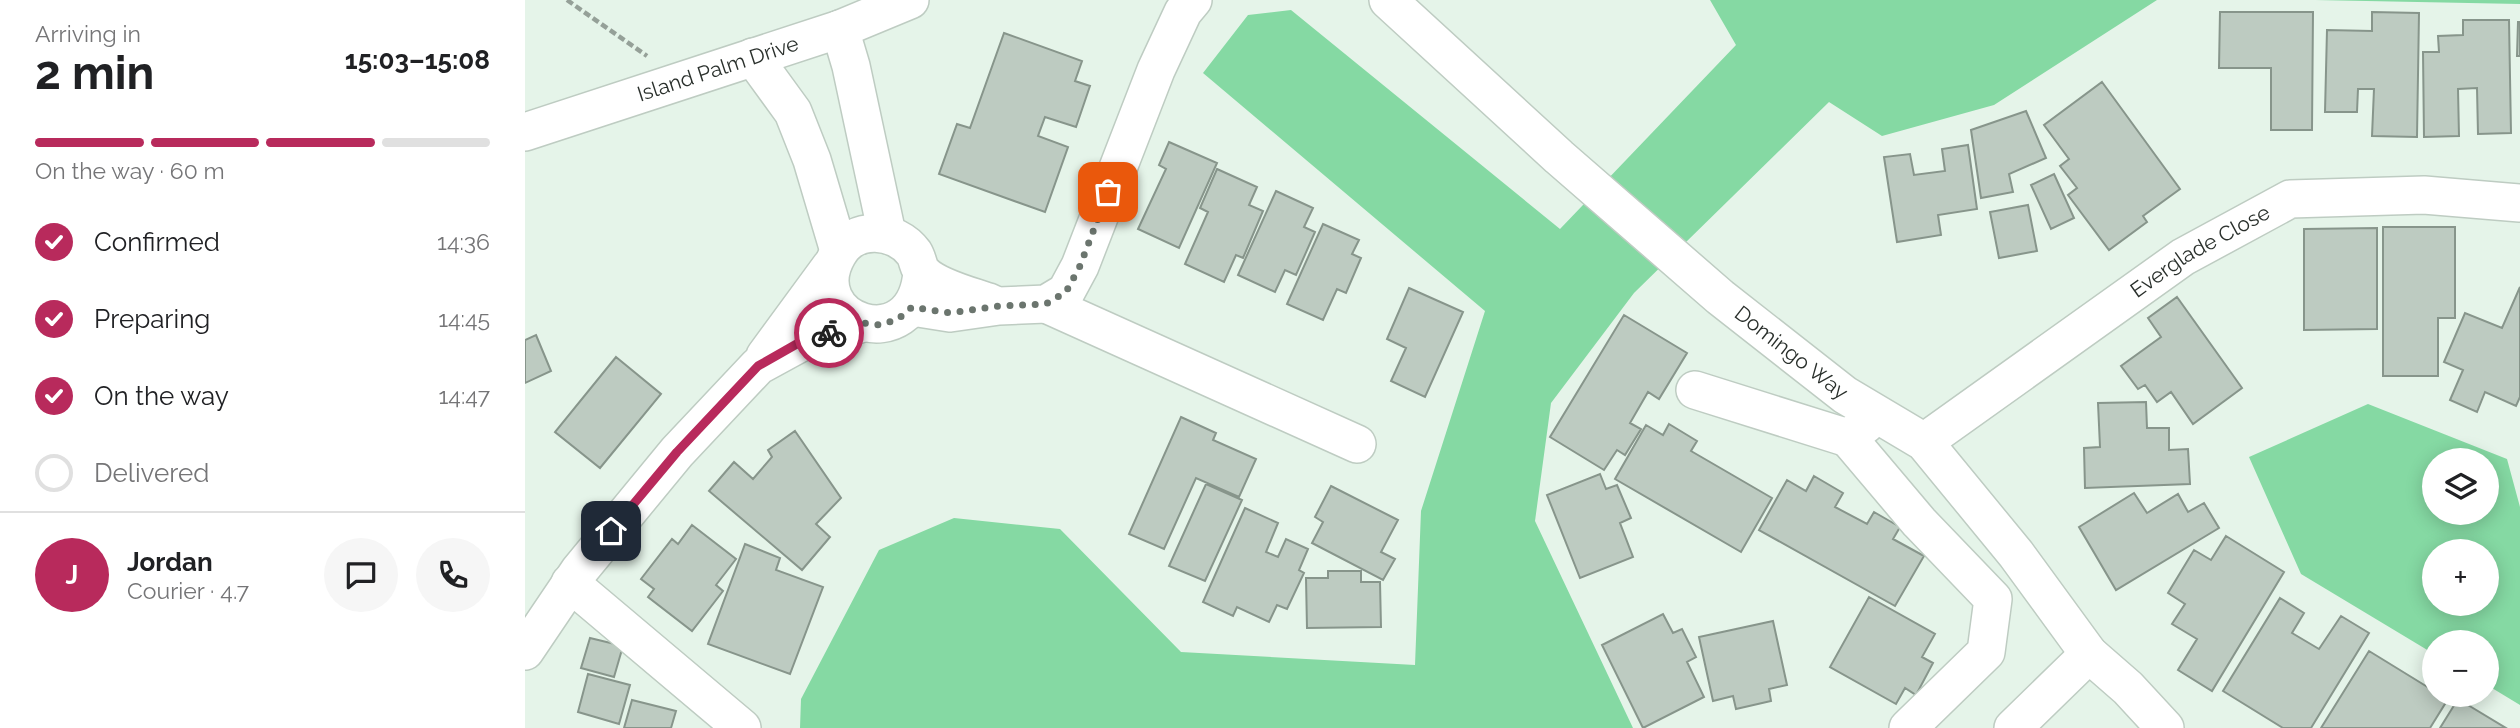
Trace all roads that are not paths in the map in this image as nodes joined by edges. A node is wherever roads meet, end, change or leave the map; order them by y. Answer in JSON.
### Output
{"nodes":[{"id":1,"x":910,"y":0,"type":"edge"},
{"id":2,"x":1193,"y":0,"type":"edge"},
{"id":3,"x":1388,"y":0,"type":"edge"},
{"id":4,"x":840,"y":29,"type":"junction"},
{"id":5,"x":753,"y":57,"type":"junction"},
{"id":6,"x":525,"y":132,"type":"edge"},
{"id":7,"x":2520,"y":203,"type":"edge"},
{"id":8,"x":887,"y":234,"type":"junction"},
{"id":9,"x":835,"y":258,"type":"junction"},
{"id":10,"x":922,"y":272,"type":"junction"},
{"id":11,"x":1046,"y":304,"type":"junction"},
{"id":12,"x":999,"y":306,"type":"junction"},
{"id":13,"x":912,"y":307,"type":"junction"},
{"id":14,"x":863,"y":323,"type":"junction"},
{"id":15,"x":758,"y":366,"type":"junction"},
{"id":16,"x":1695,"y":390,"type":"dead end"},
{"id":17,"x":1878,"y":415,"type":"junction"},
{"id":18,"x":1847,"y":438,"type":"junction"},
{"id":19,"x":1924,"y":442,"type":"junction"},
{"id":20,"x":1357,"y":444,"type":"dead end"},
{"id":21,"x":571,"y":583,"type":"junction"},
{"id":22,"x":525,"y":651,"type":"edge"},
{"id":23,"x":2089,"y":654,"type":"junction"},
{"id":24,"x":742,"y":728,"type":"edge"},
{"id":25,"x":1907,"y":728,"type":"edge"},
{"id":26,"x":2013,"y":728,"type":"edge"},
{"id":27,"x":2165,"y":728,"type":"edge"}],
"edges":[{"from":1,"to":4,"type":"street","name":"Island Palm Drive"},
{"from":2,"to":11,"type":"street"},
{"from":3,"to":17,"type":"street","name":"Domingo Way"},
{"from":4,"to":5,"type":"street","name":"Island Palm Drive"},
{"from":4,"to":8,"type":"street"},
{"from":5,"to":6,"type":"street","name":"Island Palm Drive"},
{"from":5,"to":9,"type":"street"},
{"from":7,"to":19,"type":"street","name":"Everglade Close"},
{"from":8,"to":9,"type":"street"},
{"from":8,"to":10,"type":"street"},
{"from":9,"to":14,"type":"street"},
{"from":9,"to":15,"type":"street"},
{"from":10,"to":12,"type":"street"},
{"from":10,"to":13,"type":"street"},
{"from":11,"to":12,"type":"street"},
{"from":11,"to":20,"type":"street"},
{"from":12,"to":13,"type":"street"},
{"from":13,"to":14,"type":"street"},
{"from":14,"to":15,"type":"street"},
{"from":15,"to":21,"type":"street"},
{"from":16,"to":18,"type":"street"},
{"from":17,"to":18,"type":"street"},
{"from":17,"to":19,"type":"street","name":"Domingo Way"},
{"from":18,"to":25,"type":"street"},
{"from":19,"to":23,"type":"street","name":"Domingo Way"},
{"from":21,"to":22,"type":"street"},
{"from":21,"to":24,"type":"street"},
{"from":23,"to":26,"type":"street"},
{"from":23,"to":27,"type":"street","name":"Domingo Way"}]}
